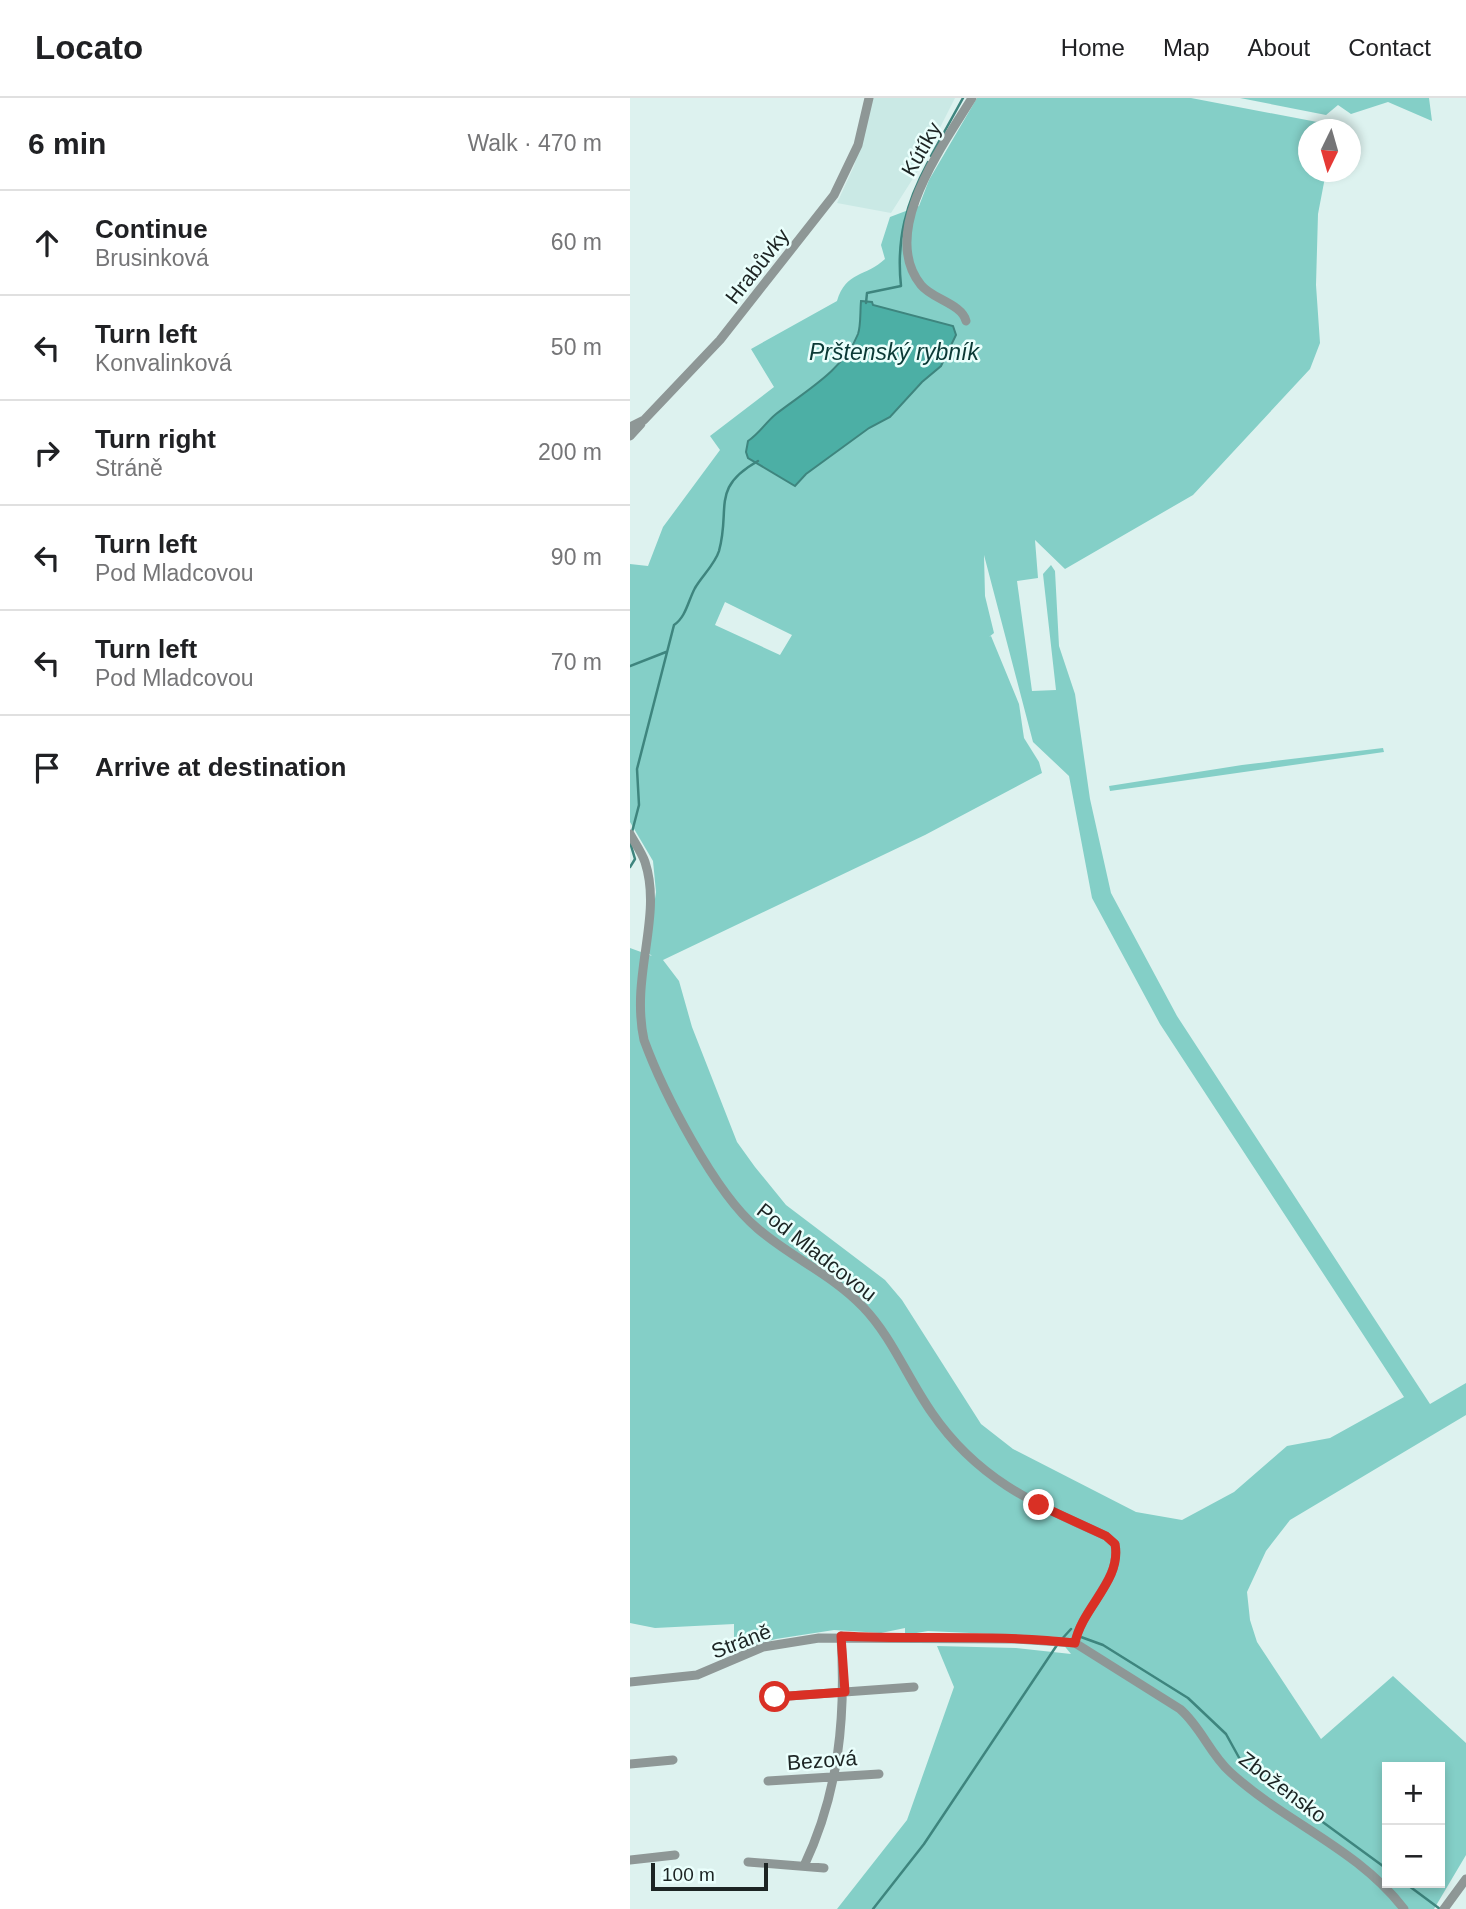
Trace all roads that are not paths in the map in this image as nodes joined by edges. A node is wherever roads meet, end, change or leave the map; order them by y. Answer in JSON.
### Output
{"nodes":[{"id":1,"x":869,"y":98,"type":"edge"},
{"id":2,"x":972,"y":98,"type":"edge"},
{"id":3,"x":966,"y":321,"type":"dead end"},
{"id":4,"x":644,"y":420,"type":"junction"},
{"id":5,"x":630,"y":427,"type":"edge"},
{"id":6,"x":630,"y":436,"type":"edge"},
{"id":7,"x":630,"y":834,"type":"edge"},
{"id":8,"x":841,"y":1636,"type":"junction"},
{"id":9,"x":1075,"y":1643,"type":"junction"},
{"id":10,"x":630,"y":1682,"type":"edge"},
{"id":11,"x":914,"y":1687,"type":"dead end"},
{"id":12,"x":845,"y":1692,"type":"junction"},
{"id":13,"x":775,"y":1697,"type":"dead end"},
{"id":14,"x":673,"y":1760,"type":"dead end"},
{"id":15,"x":630,"y":1764,"type":"edge"},
{"id":16,"x":879,"y":1774,"type":"dead end"},
{"id":17,"x":836,"y":1777,"type":"junction"},
{"id":18,"x":768,"y":1781,"type":"dead end"},
{"id":19,"x":675,"y":1855,"type":"dead end"},
{"id":20,"x":630,"y":1860,"type":"edge"},
{"id":21,"x":748,"y":1862,"type":"dead end"},
{"id":22,"x":804,"y":1866,"type":"junction"},
{"id":23,"x":824,"y":1868,"type":"dead end"},
{"id":24,"x":1466,"y":1880,"type":"edge"},
{"id":25,"x":1404,"y":1909,"type":"edge"},
{"id":26,"x":1444,"y":1909,"type":"edge"}],
"edges":[{"from":1,"to":4,"type":"street","name":"Hrabůvky"},
{"from":2,"to":3,"type":"street","name":"Kútíky"},
{"from":4,"to":5,"type":"street","name":"Hrabůvky"},
{"from":4,"to":6,"type":"street"},
{"from":7,"to":9,"type":"street","name":"Pod Mladcovou"},
{"from":8,"to":9,"type":"street","name":"Stráně"},
{"from":8,"to":10,"type":"street","name":"Stráně"},
{"from":8,"to":12,"type":"street"},
{"from":9,"to":25,"type":"street","name":"Zbožensko"},
{"from":11,"to":12,"type":"street"},
{"from":12,"to":13,"type":"street"},
{"from":12,"to":17,"type":"street"},
{"from":14,"to":15,"type":"street"},
{"from":16,"to":17,"type":"street","name":"Bezová"},
{"from":17,"to":18,"type":"street","name":"Bezová"},
{"from":17,"to":22,"type":"street"},
{"from":19,"to":20,"type":"street"},
{"from":21,"to":22,"type":"street"},
{"from":22,"to":23,"type":"street"},
{"from":24,"to":26,"type":"street"}]}
